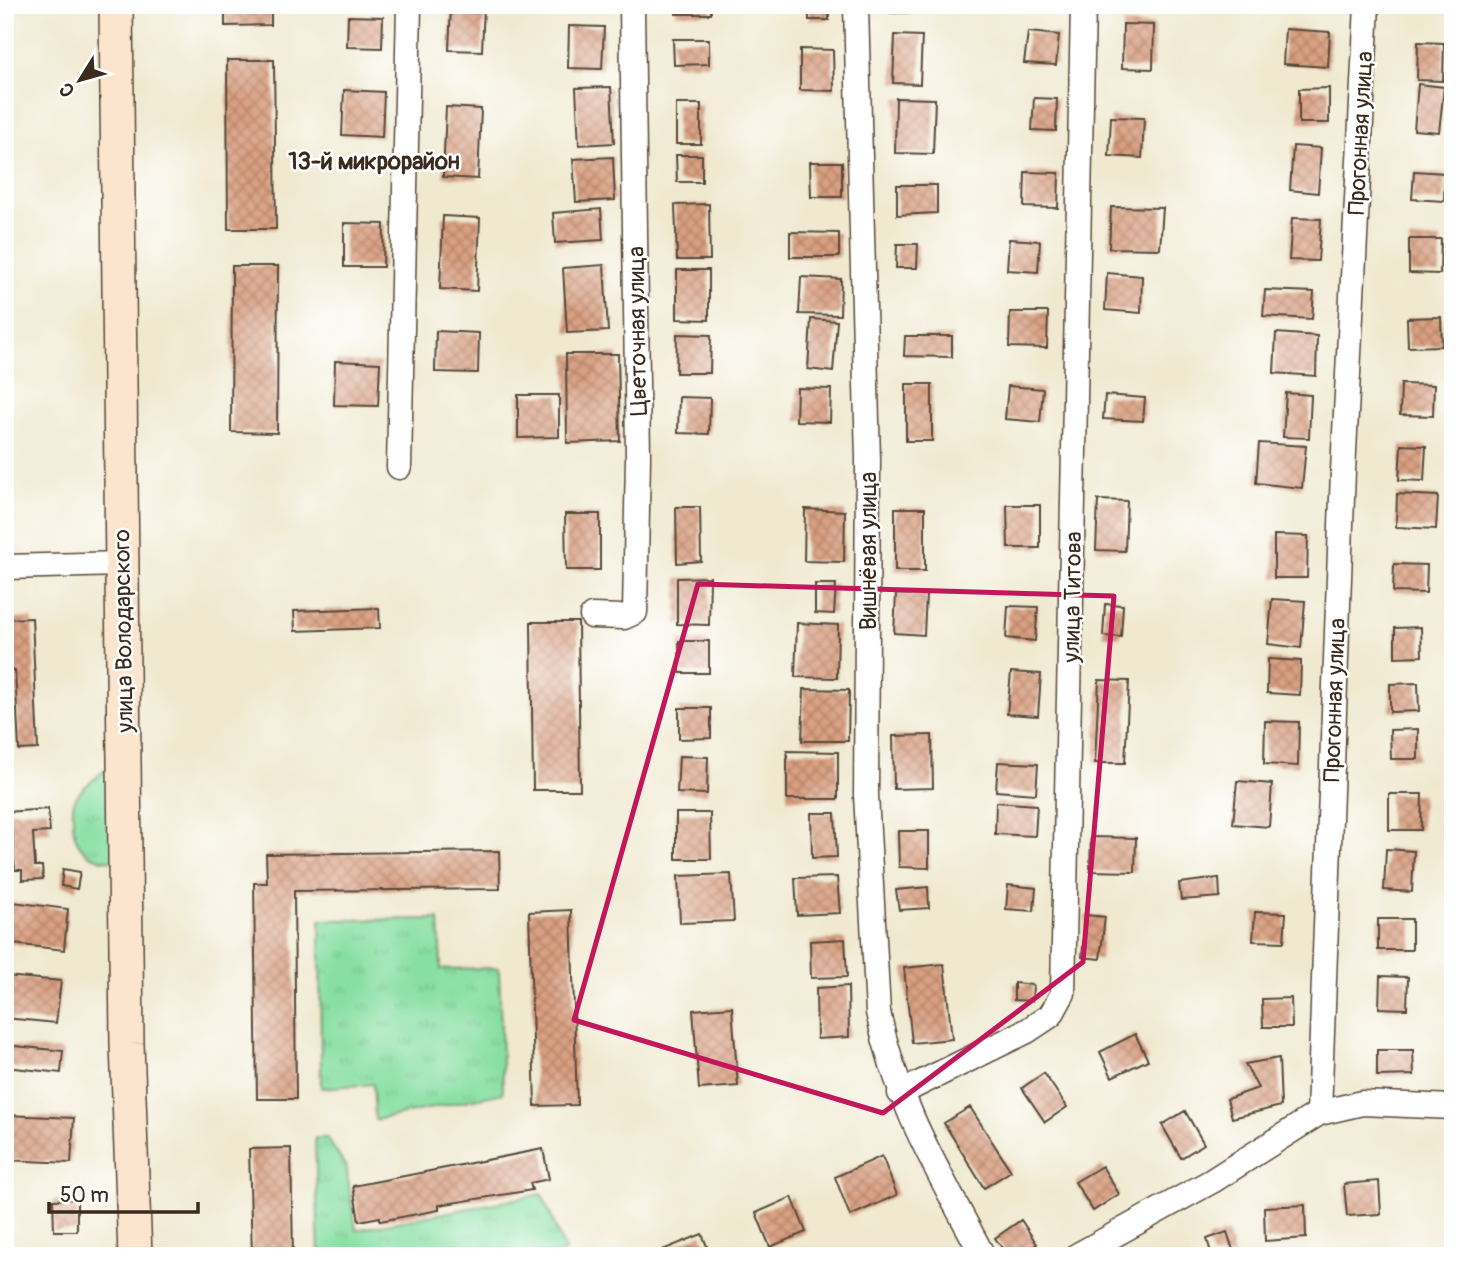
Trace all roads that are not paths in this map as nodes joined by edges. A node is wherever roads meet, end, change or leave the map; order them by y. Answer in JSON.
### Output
{"nodes":[{"id":1,"x":116,"y":5,"type":"edge"},
{"id":2,"x":409,"y":5,"type":"edge"},
{"id":3,"x":632,"y":5,"type":"edge"},
{"id":4,"x":856,"y":5,"type":"edge"},
{"id":5,"x":1083,"y":5,"type":"edge"},
{"id":6,"x":1367,"y":5,"type":"edge"},
{"id":7,"x":399,"y":467,"type":"dead end"},
{"id":8,"x":123,"y":564,"type":"junction"},
{"id":9,"x":5,"y":567,"type":"edge"},
{"id":10,"x":592,"y":616,"type":"dead end"},
{"id":11,"x":900,"y":1093,"type":"junction"},
{"id":12,"x":1453,"y":1107,"type":"edge"},
{"id":13,"x":1319,"y":1113,"type":"junction"},
{"id":14,"x":135,"y":1256,"type":"edge"},
{"id":15,"x":984,"y":1256,"type":"edge"},
{"id":16,"x":1076,"y":1256,"type":"edge"}],
"edges":[{"from":1,"to":8,"type":"main road","name":"улица Володарского"},
{"from":2,"to":7,"type":"street"},
{"from":3,"to":10,"type":"street","name":"Цветочная улица"},
{"from":4,"to":11,"type":"street","name":"Вишнёвая улица"},
{"from":5,"to":11,"type":"street","name":"улица Титова"},
{"from":6,"to":13,"type":"street","name":"Прогонная улица"},
{"from":8,"to":9,"type":"street"},
{"from":8,"to":14,"type":"main road","name":"улица Володарского"},
{"from":11,"to":15,"type":"street","name":"Вишнёвая улица"},
{"from":12,"to":13,"type":"street"},
{"from":13,"to":16,"type":"street"}]}
